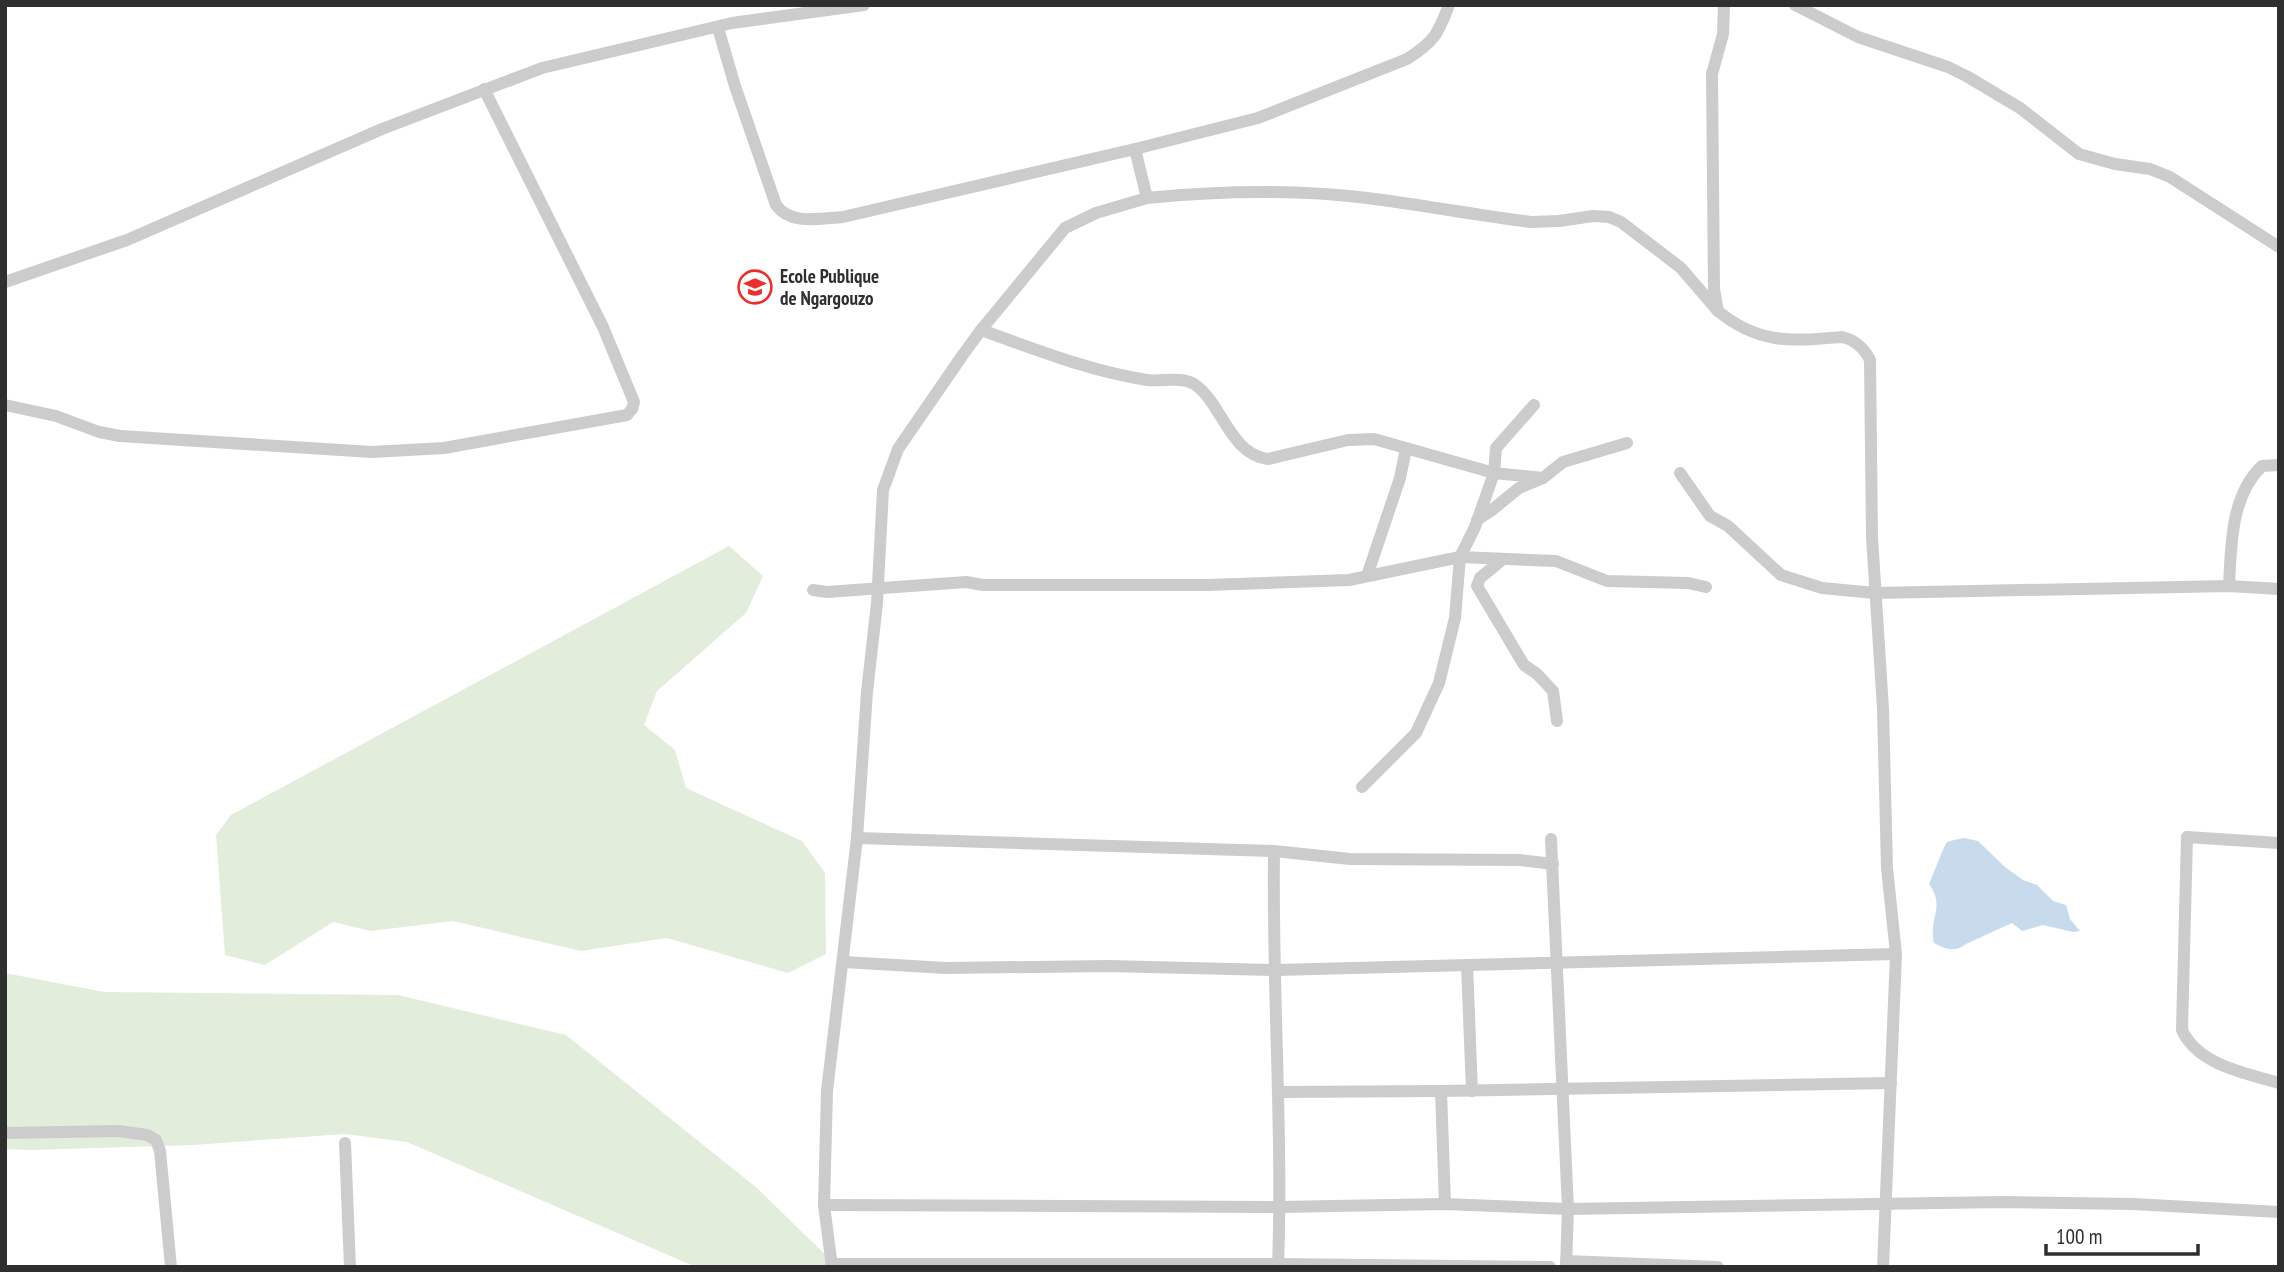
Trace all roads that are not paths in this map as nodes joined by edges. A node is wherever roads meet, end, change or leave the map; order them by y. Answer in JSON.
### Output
{"nodes":[{"id":1,"x":864,"y":5,"type":"edge"},
{"id":2,"x":1449,"y":5,"type":"edge"},
{"id":3,"x":1724,"y":5,"type":"edge"},
{"id":4,"x":1795,"y":5,"type":"edge"},
{"id":5,"x":718,"y":28,"type":"junction"},
{"id":6,"x":485,"y":89,"type":"junction"},
{"id":7,"x":1135,"y":149,"type":"junction"},
{"id":8,"x":1147,"y":198,"type":"junction"},
{"id":9,"x":2279,"y":247,"type":"edge"},
{"id":10,"x":5,"y":282,"type":"edge"},
{"id":11,"x":1717,"y":312,"type":"junction"},
{"id":12,"x":981,"y":330,"type":"junction"},
{"id":13,"x":5,"y":405,"type":"edge"},
{"id":14,"x":1534,"y":405,"type":"dead end"},
{"id":15,"x":1627,"y":443,"type":"dead end"},
{"id":16,"x":1406,"y":449,"type":"junction"},
{"id":17,"x":2279,"y":465,"type":"edge"},
{"id":18,"x":1494,"y":473,"type":"junction"},
{"id":19,"x":1679,"y":473,"type":"dead end"},
{"id":20,"x":1543,"y":478,"type":"junction"},
{"id":21,"x":1477,"y":520,"type":"junction"},
{"id":22,"x":1460,"y":558,"type":"junction"},
{"id":23,"x":1503,"y":559,"type":"junction"},
{"id":24,"x":1367,"y":576,"type":"junction"},
{"id":25,"x":2229,"y":586,"type":"junction"},
{"id":26,"x":1706,"y":587,"type":"dead end"},
{"id":27,"x":878,"y":589,"type":"junction"},
{"id":28,"x":2279,"y":589,"type":"edge"},
{"id":29,"x":813,"y":590,"type":"dead end"},
{"id":30,"x":1875,"y":593,"type":"junction"},
{"id":31,"x":1557,"y":722,"type":"dead end"},
{"id":32,"x":1362,"y":786,"type":"dead end"},
{"id":33,"x":857,"y":838,"type":"junction"},
{"id":34,"x":1551,"y":839,"type":"dead end"},
{"id":35,"x":2279,"y":843,"type":"edge"},
{"id":36,"x":1273,"y":851,"type":"junction"},
{"id":37,"x":1553,"y":864,"type":"junction"},
{"id":38,"x":1896,"y":954,"type":"junction"},
{"id":39,"x":844,"y":962,"type":"junction"},
{"id":40,"x":1559,"y":963,"type":"junction"},
{"id":41,"x":1467,"y":965,"type":"junction"},
{"id":42,"x":1276,"y":970,"type":"junction"},
{"id":43,"x":1891,"y":1083,"type":"junction"},
{"id":44,"x":2279,"y":1083,"type":"edge"},
{"id":45,"x":1563,"y":1089,"type":"junction"},
{"id":46,"x":1441,"y":1091,"type":"junction"},
{"id":47,"x":1472,"y":1091,"type":"junction"},
{"id":48,"x":1279,"y":1092,"type":"junction"},
{"id":49,"x":5,"y":1133,"type":"edge"},
{"id":50,"x":345,"y":1143,"type":"dead end"},
{"id":51,"x":1445,"y":1204,"type":"junction"},
{"id":52,"x":824,"y":1205,"type":"junction"},
{"id":53,"x":1886,"y":1205,"type":"junction"},
{"id":54,"x":1280,"y":1207,"type":"junction"},
{"id":55,"x":1569,"y":1209,"type":"junction"},
{"id":56,"x":2279,"y":1212,"type":"edge"},
{"id":57,"x":1566,"y":1264,"type":"edge"},
{"id":58,"x":1278,"y":1265,"type":"edge"},
{"id":59,"x":832,"y":1266,"type":"edge"},
{"id":60,"x":171,"y":1267,"type":"edge"},
{"id":61,"x":350,"y":1267,"type":"edge"},
{"id":62,"x":1550,"y":1267,"type":"edge"},
{"id":63,"x":1718,"y":1267,"type":"edge"},
{"id":64,"x":1883,"y":1267,"type":"edge"}],
"edges":[{"from":1,"to":5,"type":"street"},
{"from":2,"to":7,"type":"street"},
{"from":3,"to":11,"type":"street"},
{"from":4,"to":9,"type":"street"},
{"from":5,"to":6,"type":"street"},
{"from":5,"to":7,"type":"street"},
{"from":6,"to":10,"type":"street"},
{"from":6,"to":13,"type":"street"},
{"from":7,"to":8,"type":"street"},
{"from":8,"to":11,"type":"street"},
{"from":8,"to":12,"type":"street"},
{"from":11,"to":30,"type":"street"},
{"from":12,"to":16,"type":"street"},
{"from":12,"to":27,"type":"street"},
{"from":14,"to":18,"type":"street"},
{"from":15,"to":20,"type":"street"},
{"from":16,"to":18,"type":"street"},
{"from":16,"to":24,"type":"street"},
{"from":17,"to":25,"type":"street"},
{"from":18,"to":20,"type":"street"},
{"from":18,"to":21,"type":"street"},
{"from":19,"to":30,"type":"street"},
{"from":20,"to":21,"type":"street"},
{"from":21,"to":22,"type":"street"},
{"from":22,"to":23,"type":"street"},
{"from":22,"to":24,"type":"street"},
{"from":22,"to":32,"type":"street"},
{"from":23,"to":26,"type":"street"},
{"from":23,"to":31,"type":"street"},
{"from":24,"to":27,"type":"street"},
{"from":25,"to":28,"type":"street"},
{"from":25,"to":30,"type":"street"},
{"from":27,"to":29,"type":"street"},
{"from":27,"to":33,"type":"street"},
{"from":30,"to":38,"type":"street"},
{"from":33,"to":36,"type":"street"},
{"from":33,"to":39,"type":"street"},
{"from":34,"to":37,"type":"street"},
{"from":35,"to":44,"type":"street"},
{"from":36,"to":37,"type":"street"},
{"from":36,"to":42,"type":"street"},
{"from":37,"to":40,"type":"street"},
{"from":38,"to":40,"type":"street"},
{"from":38,"to":43,"type":"street"},
{"from":39,"to":42,"type":"street"},
{"from":39,"to":52,"type":"street"},
{"from":40,"to":41,"type":"street"},
{"from":40,"to":45,"type":"street"},
{"from":41,"to":42,"type":"street"},
{"from":41,"to":47,"type":"street"},
{"from":42,"to":48,"type":"street"},
{"from":43,"to":45,"type":"street"},
{"from":43,"to":53,"type":"street"},
{"from":45,"to":47,"type":"street"},
{"from":45,"to":55,"type":"street"},
{"from":46,"to":47,"type":"street"},
{"from":46,"to":48,"type":"street"},
{"from":46,"to":51,"type":"street"},
{"from":48,"to":54,"type":"street"},
{"from":49,"to":60,"type":"street"},
{"from":50,"to":61,"type":"street"},
{"from":51,"to":54,"type":"street"},
{"from":51,"to":55,"type":"street"},
{"from":52,"to":54,"type":"street"},
{"from":52,"to":59,"type":"street"},
{"from":53,"to":55,"type":"street"},
{"from":53,"to":56,"type":"street"},
{"from":53,"to":64,"type":"street"},
{"from":54,"to":58,"type":"street"},
{"from":55,"to":57,"type":"street"},
{"from":57,"to":63,"type":"street"},
{"from":58,"to":59,"type":"street"},
{"from":58,"to":62,"type":"street"}]}
